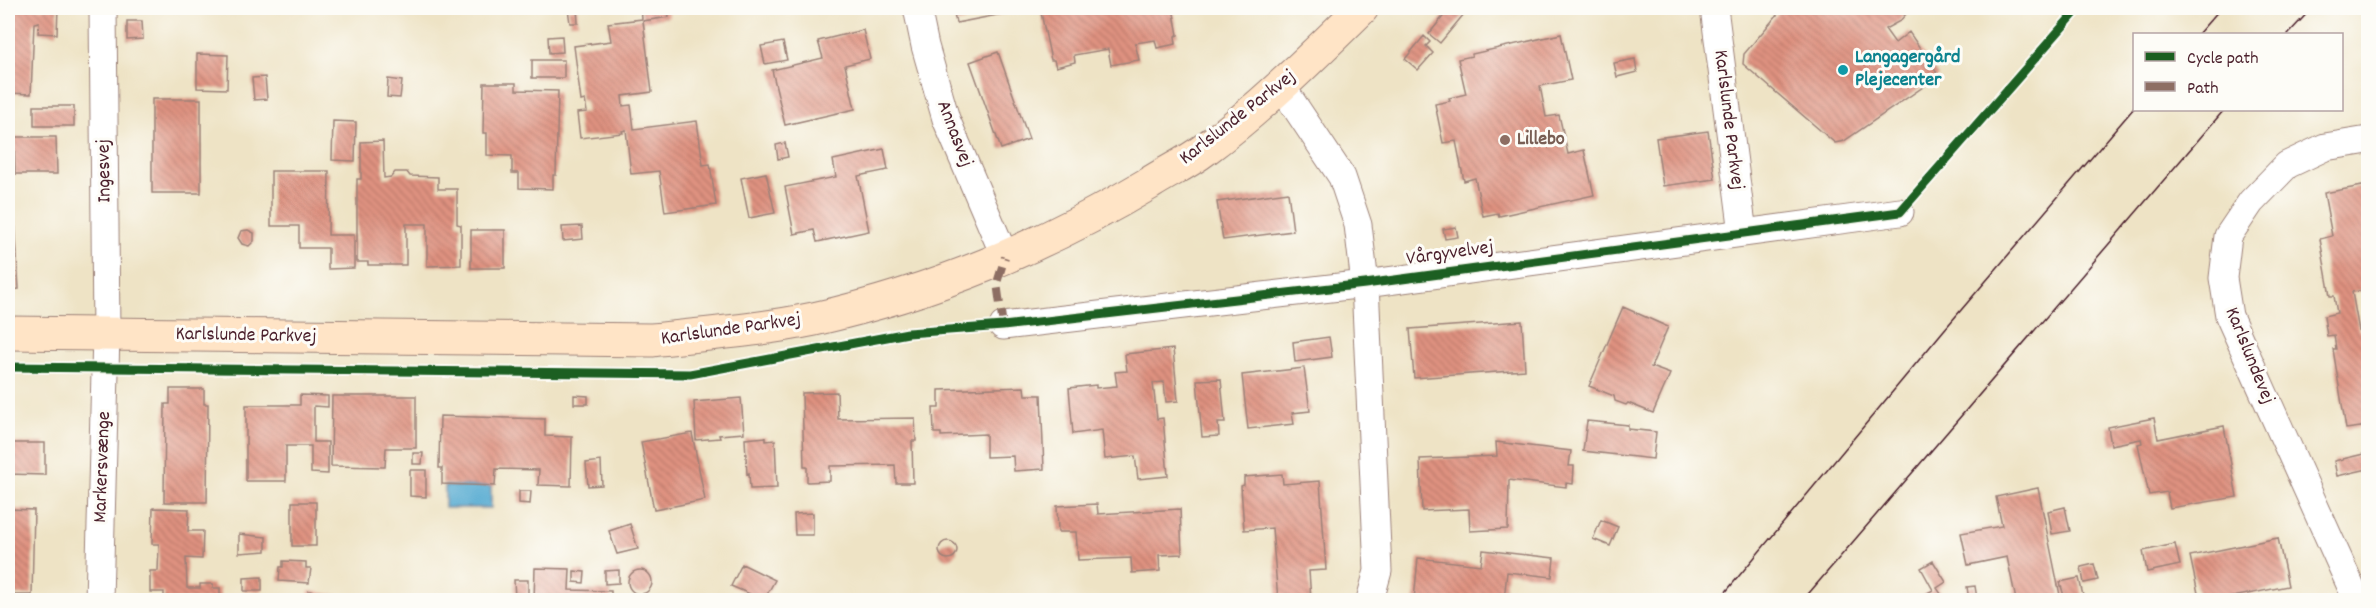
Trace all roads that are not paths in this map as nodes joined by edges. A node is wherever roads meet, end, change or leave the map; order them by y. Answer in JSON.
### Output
{"nodes":[{"id":1,"x":103,"y":8,"type":"edge"},
{"id":2,"x":917,"y":8,"type":"edge"},
{"id":3,"x":1362,"y":8,"type":"edge"},
{"id":4,"x":1714,"y":8,"type":"edge"},
{"id":5,"x":1282,"y":87,"type":"junction"},
{"id":6,"x":2368,"y":140,"type":"edge"},
{"id":7,"x":1900,"y":212,"type":"dead end"},
{"id":8,"x":1743,"y":233,"type":"junction"},
{"id":9,"x":1005,"y":257,"type":"junction"},
{"id":10,"x":1365,"y":284,"type":"junction"},
{"id":11,"x":1003,"y":326,"type":"dead end"},
{"id":12,"x":8,"y":333,"type":"edge"},
{"id":13,"x":106,"y":334,"type":"junction"},
{"id":14,"x":99,"y":600,"type":"edge"},
{"id":15,"x":1370,"y":600,"type":"edge"},
{"id":16,"x":2357,"y":600,"type":"edge"}],
"edges":[{"from":1,"to":13,"type":"street","name":"Ingesvej"},
{"from":2,"to":9,"type":"street","name":"Annasvej"},
{"from":3,"to":5,"type":"street","name":"Karlslunde Parkvej"},
{"from":4,"to":8,"type":"street","name":"Karlslunde Parkvej"},
{"from":5,"to":9,"type":"street","name":"Karlslunde Parkvej"},
{"from":5,"to":10,"type":"street"},
{"from":6,"to":16,"type":"street","name":"Karlslundevej"},
{"from":7,"to":8,"type":"street","name":"Vårgyvelvej"},
{"from":8,"to":10,"type":"street","name":"Vårgyvelvej"},
{"from":9,"to":13,"type":"street","name":"Karlslunde Parkvej"},
{"from":10,"to":11,"type":"street","name":"Vårgyvelvej"},
{"from":10,"to":15,"type":"street"},
{"from":12,"to":13,"type":"street","name":"Karlslunde Parkvej"},
{"from":13,"to":14,"type":"street","name":"Markersvænge"}]}
